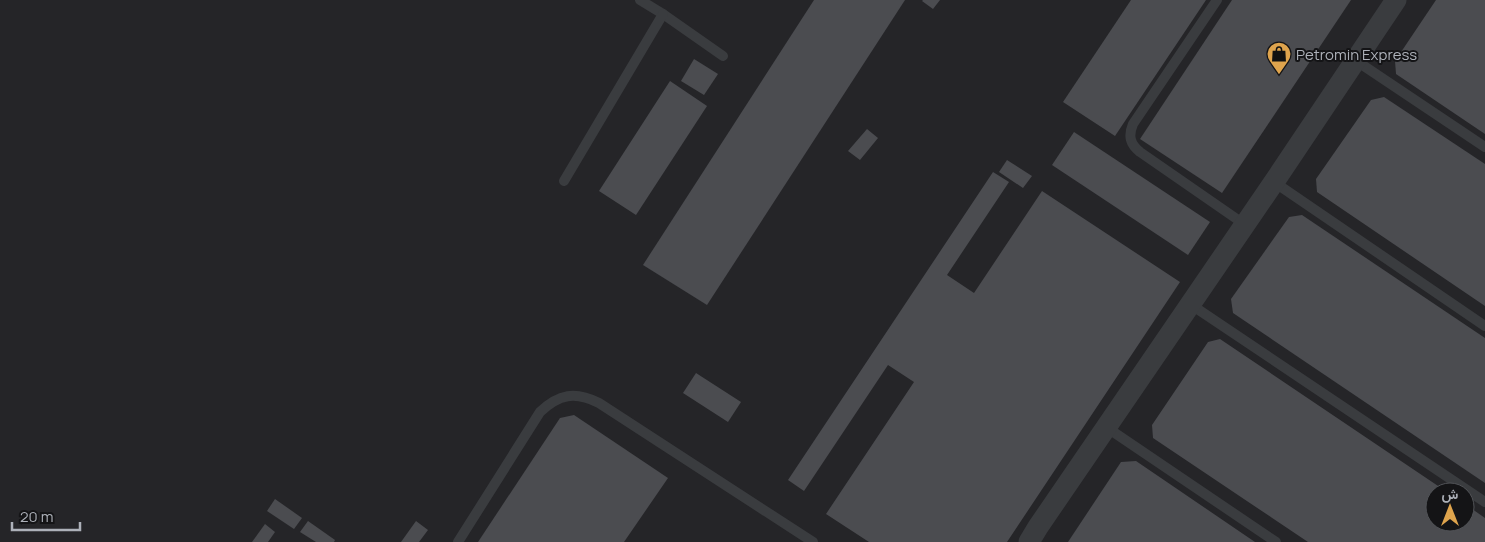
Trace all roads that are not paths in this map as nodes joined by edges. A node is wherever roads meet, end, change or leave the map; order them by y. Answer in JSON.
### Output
{"nodes":[{"id":1,"x":640,"y":0,"type":"edge"},
{"id":2,"x":1217,"y":0,"type":"edge"},
{"id":3,"x":1396,"y":0,"type":"edge"},
{"id":4,"x":663,"y":14,"type":"junction"},
{"id":5,"x":723,"y":56,"type":"dead end"},
{"id":6,"x":1354,"y":60,"type":"junction"},
{"id":7,"x":1485,"y":147,"type":"edge"},
{"id":8,"x":564,"y":180,"type":"dead end"},
{"id":9,"x":1274,"y":182,"type":"junction"},
{"id":10,"x":1244,"y":224,"type":"junction"},
{"id":11,"x":1190,"y":304,"type":"junction"},
{"id":12,"x":1485,"y":326,"type":"edge"},
{"id":13,"x":1106,"y":427,"type":"junction"},
{"id":14,"x":1485,"y":502,"type":"edge"},
{"id":15,"x":458,"y":542,"type":"edge"},
{"id":16,"x":813,"y":542,"type":"edge"},
{"id":17,"x":1029,"y":542,"type":"edge"},
{"id":18,"x":1276,"y":542,"type":"edge"}],
"edges":[{"from":1,"to":4,"type":"lane"},
{"from":2,"to":10,"type":"lane"},
{"from":3,"to":6,"type":"street"},
{"from":4,"to":5,"type":"lane"},
{"from":4,"to":8,"type":"lane"},
{"from":6,"to":7,"type":"lane"},
{"from":6,"to":9,"type":"street"},
{"from":9,"to":10,"type":"street"},
{"from":9,"to":12,"type":"lane"},
{"from":10,"to":11,"type":"street"},
{"from":11,"to":13,"type":"street"},
{"from":11,"to":14,"type":"lane"},
{"from":13,"to":17,"type":"street"},
{"from":13,"to":18,"type":"lane"},
{"from":15,"to":16,"type":"lane"}]}
